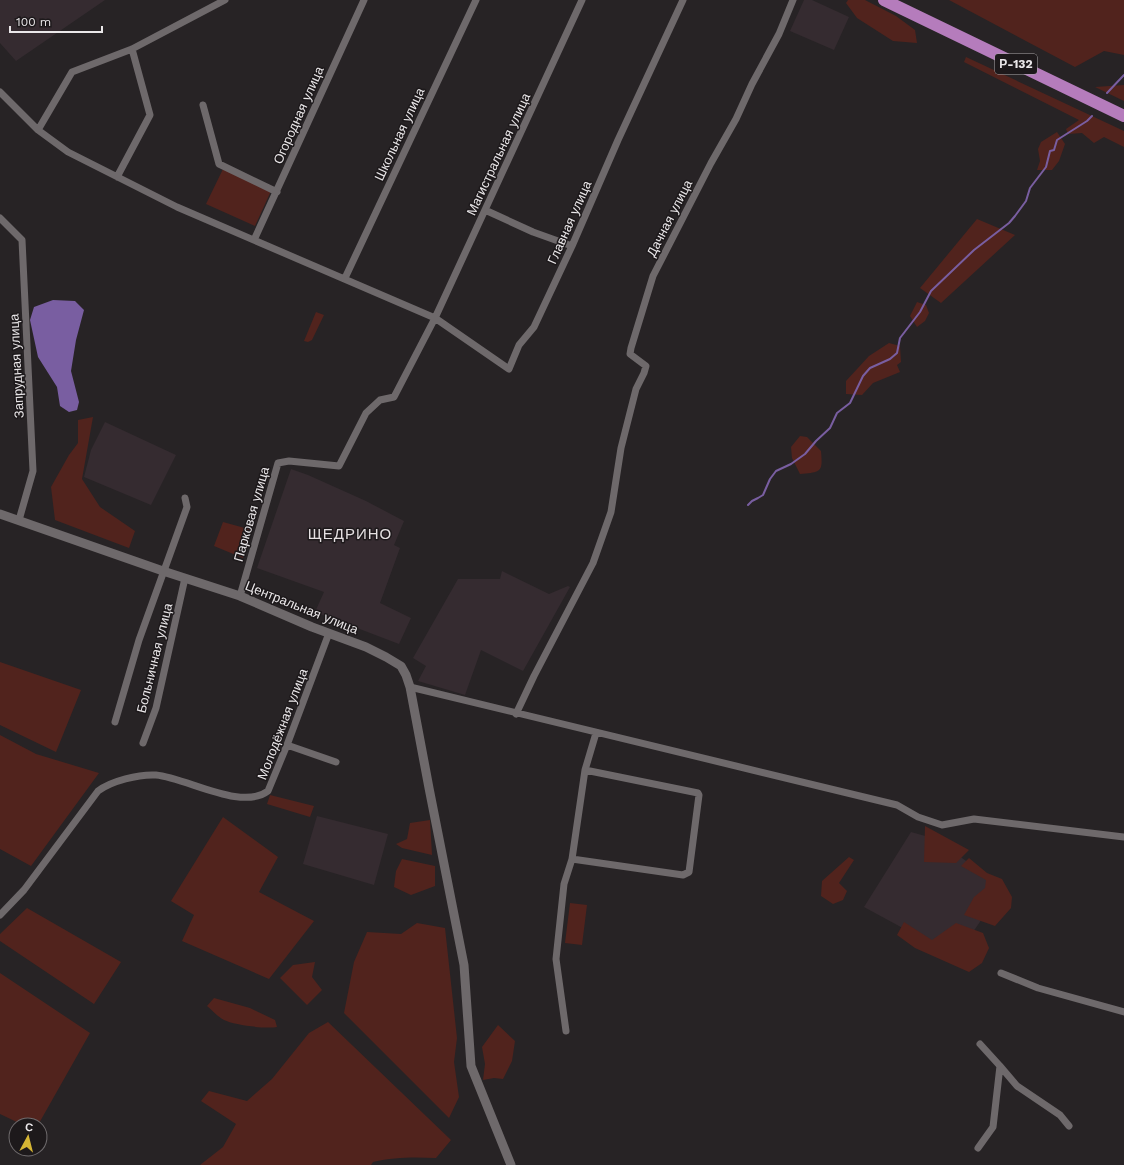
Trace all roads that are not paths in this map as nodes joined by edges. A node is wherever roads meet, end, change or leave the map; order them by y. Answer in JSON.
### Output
{"nodes":[{"id":1,"x":225,"y":0,"type":"edge"},
{"id":2,"x":364,"y":0,"type":"edge"},
{"id":3,"x":476,"y":0,"type":"edge"},
{"id":4,"x":582,"y":0,"type":"edge"},
{"id":5,"x":683,"y":0,"type":"edge"},
{"id":6,"x":793,"y":0,"type":"edge"},
{"id":7,"x":884,"y":0,"type":"edge"},
{"id":8,"x":132,"y":49,"type":"junction"},
{"id":9,"x":0,"y":92,"type":"edge"},
{"id":10,"x":203,"y":106,"type":"dead end"},
{"id":11,"x":1124,"y":116,"type":"edge"},
{"id":12,"x":38,"y":130,"type":"junction"},
{"id":13,"x":118,"y":177,"type":"junction"},
{"id":14,"x":277,"y":192,"type":"junction"},
{"id":15,"x":485,"y":210,"type":"junction"},
{"id":16,"x":0,"y":218,"type":"edge"},
{"id":17,"x":254,"y":240,"type":"junction"},
{"id":18,"x":572,"y":246,"type":"junction"},
{"id":19,"x":345,"y":278,"type":"junction"},
{"id":20,"x":435,"y":318,"type":"junction"},
{"id":21,"x":366,"y":413,"type":"joint"},
{"id":22,"x":185,"y":498,"type":"dead end"},
{"id":23,"x":0,"y":514,"type":"edge"},
{"id":24,"x":19,"y":520,"type":"junction"},
{"id":25,"x":163,"y":571,"type":"junction"},
{"id":26,"x":185,"y":578,"type":"junction"},
{"id":27,"x":240,"y":596,"type":"junction"},
{"id":28,"x":329,"y":632,"type":"junction"},
{"id":29,"x":410,"y":687,"type":"junction"},
{"id":30,"x":516,"y":714,"type":"junction"},
{"id":31,"x":115,"y":722,"type":"dead end"},
{"id":32,"x":596,"y":733,"type":"junction"},
{"id":33,"x":143,"y":743,"type":"dead end"},
{"id":34,"x":288,"y":745,"type":"junction"},
{"id":35,"x":336,"y":762,"type":"dead end"},
{"id":36,"x":585,"y":770,"type":"junction"},
{"id":37,"x":1124,"y":837,"type":"edge"},
{"id":38,"x":572,"y":859,"type":"junction"},
{"id":39,"x":0,"y":915,"type":"edge"},
{"id":40,"x":1001,"y":972,"type":"dead end"},
{"id":41,"x":1124,"y":1012,"type":"edge"},
{"id":42,"x":566,"y":1031,"type":"dead end"},
{"id":43,"x":980,"y":1044,"type":"dead end"},
{"id":44,"x":1000,"y":1066,"type":"junction"},
{"id":45,"x":1069,"y":1126,"type":"dead end"},
{"id":46,"x":978,"y":1148,"type":"dead end"},
{"id":47,"x":511,"y":1165,"type":"edge"}],
"edges":[{"from":1,"to":8,"type":"street"},
{"from":2,"to":14,"type":"street","name":"Огородная улица"},
{"from":3,"to":19,"type":"street","name":"Школьная улица"},
{"from":4,"to":15,"type":"street","name":"Магистральная улица"},
{"from":5,"to":18,"type":"street","name":"Главная улица"},
{"from":6,"to":30,"type":"street","name":"Дачная улица"},
{"from":7,"to":11,"type":"highway","number":"Р-132"},
{"from":8,"to":12,"type":"street"},
{"from":8,"to":13,"type":"street"},
{"from":9,"to":12,"type":"street"},
{"from":10,"to":14,"type":"street"},
{"from":12,"to":13,"type":"street"},
{"from":13,"to":17,"type":"street"},
{"from":14,"to":17,"type":"street","name":"Огородная улица"},
{"from":15,"to":18,"type":"street"},
{"from":15,"to":20,"type":"street","name":"Магистральная улица"},
{"from":16,"to":24,"type":"street","name":"Запрудная улица"},
{"from":17,"to":19,"type":"street"},
{"from":18,"to":20,"type":"street","name":"Главная улица"},
{"from":19,"to":20,"type":"street"},
{"from":20,"to":21,"type":"street","name":"Магистральная улица"},
{"from":21,"to":27,"type":"street","name":"Парковая улица"},
{"from":22,"to":25,"type":"street","name":"Больничная улица"},
{"from":23,"to":24,"type":"street","name":"Центральная улица"},
{"from":24,"to":25,"type":"street","name":"Центральная улица"},
{"from":25,"to":26,"type":"street","name":"Центральная улица"},
{"from":25,"to":31,"type":"street","name":"Больничная улица"},
{"from":26,"to":27,"type":"street","name":"Центральная улица"},
{"from":26,"to":33,"type":"street","name":"Больничная улица"},
{"from":27,"to":28,"type":"street","name":"Центральная улица"},
{"from":28,"to":29,"type":"street","name":"Центральная улица"},
{"from":28,"to":34,"type":"street","name":"Молодёжная улица"},
{"from":29,"to":30,"type":"street"},
{"from":29,"to":47,"type":"street","name":"Центральная улица"},
{"from":30,"to":32,"type":"street"},
{"from":32,"to":36,"type":"street"},
{"from":32,"to":37,"type":"street"},
{"from":34,"to":35,"type":"street"},
{"from":34,"to":39,"type":"street","name":"Молодёжная улица"},
{"from":36,"to":38,"type":"street"},
{"from":36,"to":38,"type":"street"},
{"from":38,"to":42,"type":"street"},
{"from":40,"to":41,"type":"street"},
{"from":43,"to":44,"type":"street"},
{"from":44,"to":45,"type":"street"},
{"from":44,"to":46,"type":"street"}]}
